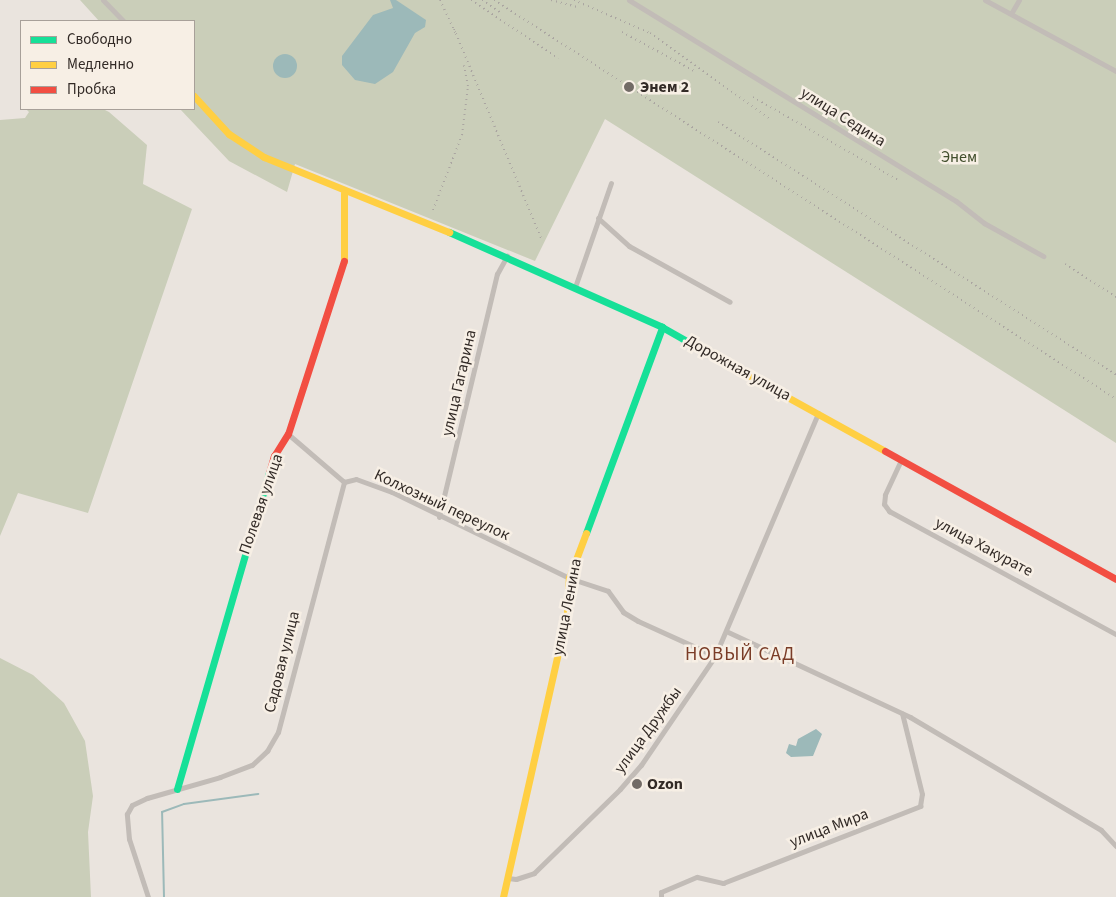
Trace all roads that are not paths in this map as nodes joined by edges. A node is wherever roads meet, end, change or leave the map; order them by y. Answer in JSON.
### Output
{"nodes":[{"id":1,"x":103,"y":0,"type":"edge"},
{"id":2,"x":629,"y":0,"type":"edge"},
{"id":3,"x":985,"y":0,"type":"edge"},
{"id":4,"x":1019,"y":0,"type":"edge"},
{"id":5,"x":1012,"y":12,"type":"junction"},
{"id":6,"x":122,"y":20,"type":"edge"},
{"id":7,"x":1116,"y":71,"type":"edge"},
{"id":8,"x":195,"y":97,"type":"edge"},
{"id":9,"x":611,"y":183,"type":"dead end"},
{"id":10,"x":344,"y":193,"type":"junction"},
{"id":11,"x":598,"y":218,"type":"junction"},
{"id":12,"x":506,"y":256,"type":"junction"},
{"id":13,"x":1043,"y":256,"type":"dead end"},
{"id":14,"x":574,"y":287,"type":"junction"},
{"id":15,"x":730,"y":302,"type":"dead end"},
{"id":16,"x":662,"y":326,"type":"junction"},
{"id":17,"x":818,"y":413,"type":"junction"},
{"id":18,"x":288,"y":434,"type":"junction"},
{"id":19,"x":901,"y":460,"type":"junction"},
{"id":20,"x":344,"y":482,"type":"junction"},
{"id":21,"x":439,"y":518,"type":"junction"},
{"id":22,"x":569,"y":578,"type":"junction"},
{"id":23,"x":1116,"y":578,"type":"edge"},
{"id":24,"x":728,"y":632,"type":"junction"},
{"id":25,"x":1116,"y":634,"type":"edge"},
{"id":26,"x":714,"y":656,"type":"junction"},
{"id":27,"x":902,"y":713,"type":"junction"},
{"id":28,"x":176,"y":788,"type":"junction"},
{"id":29,"x":1116,"y":846,"type":"edge"},
{"id":30,"x":507,"y":878,"type":"junction"},
{"id":31,"x":148,"y":897,"type":"edge"},
{"id":32,"x":503,"y":897,"type":"edge"},
{"id":33,"x":660,"y":897,"type":"edge"}],
"edges":[{"from":1,"to":6,"type":"street"},
{"from":2,"to":13,"type":"street","name":"улица Седина"},
{"from":3,"to":5,"type":"street"},
{"from":4,"to":5,"type":"street"},
{"from":5,"to":7,"type":"street"},
{"from":8,"to":10,"type":"street","name":"Дорожная улица"},
{"from":9,"to":11,"type":"street"},
{"from":10,"to":12,"type":"street","name":"Дорожная улица"},
{"from":10,"to":18,"type":"street","name":"Полевая улица"},
{"from":11,"to":14,"type":"street"},
{"from":11,"to":15,"type":"street"},
{"from":12,"to":14,"type":"street","name":"Дорожная улица"},
{"from":12,"to":21,"type":"street","name":"улица Гагарина"},
{"from":14,"to":16,"type":"street","name":"Дорожная улица"},
{"from":16,"to":17,"type":"street","name":"Дорожная улица"},
{"from":16,"to":22,"type":"street","name":"улица Ленина"},
{"from":17,"to":19,"type":"street","name":"Дорожная улица"},
{"from":17,"to":24,"type":"street","name":"улица Дружбы"},
{"from":18,"to":20,"type":"street"},
{"from":18,"to":28,"type":"street","name":"Полевая улица"},
{"from":19,"to":23,"type":"street","name":"Дорожная улица"},
{"from":19,"to":25,"type":"street","name":"улица Хакурате"},
{"from":20,"to":21,"type":"street","name":"Колхозный переулок"},
{"from":20,"to":28,"type":"street","name":"Садовая улица"},
{"from":21,"to":22,"type":"street","name":"Колхозный переулок"},
{"from":22,"to":26,"type":"street"},
{"from":22,"to":30,"type":"street","name":"улица Ленина"},
{"from":24,"to":26,"type":"street","name":"улица Дружбы"},
{"from":24,"to":27,"type":"street"},
{"from":26,"to":30,"type":"street","name":"улица Дружбы"},
{"from":27,"to":29,"type":"street"},
{"from":27,"to":33,"type":"street","name":"улица Мира"},
{"from":28,"to":31,"type":"street","name":"Садовая улица"},
{"from":30,"to":32,"type":"street","name":"улица Ленина"}]}
